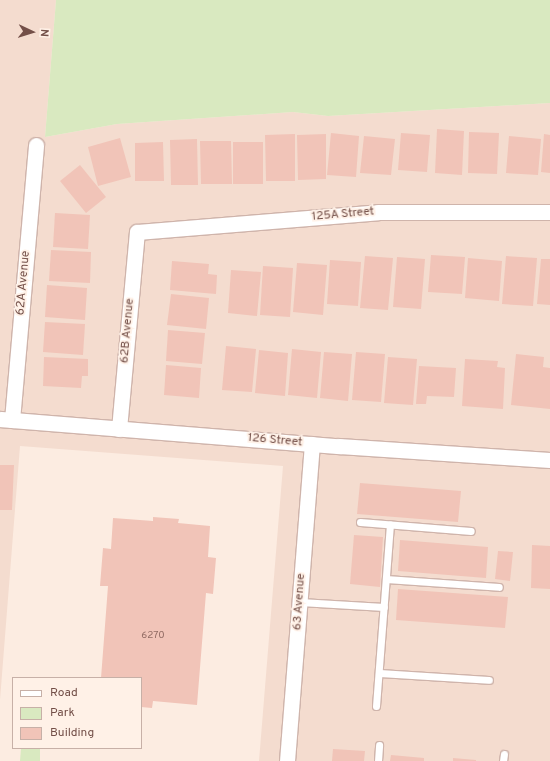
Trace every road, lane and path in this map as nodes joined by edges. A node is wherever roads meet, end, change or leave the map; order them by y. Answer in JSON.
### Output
{"nodes":[{"id":1,"x":36,"y":145,"type":"dead end"},
{"id":2,"x":550,"y":212,"type":"edge"},
{"id":3,"x":137,"y":232,"type":"joint"},
{"id":4,"x":6,"y":420,"type":"edge"},
{"id":5,"x":119,"y":429,"type":"junction"},
{"id":6,"x":312,"y":444,"type":"junction"},
{"id":7,"x":550,"y":460,"type":"edge"},
{"id":8,"x":360,"y":522,"type":"dead end"},
{"id":9,"x":390,"y":525,"type":"junction"},
{"id":10,"x":471,"y":531,"type":"dead end"},
{"id":11,"x":386,"y":579,"type":"junction"},
{"id":12,"x":499,"y":587,"type":"dead end"},
{"id":13,"x":300,"y":602,"type":"junction"},
{"id":14,"x":384,"y":607,"type":"junction"},
{"id":15,"x":379,"y":673,"type":"junction"},
{"id":16,"x":489,"y":680,"type":"dead end"},
{"id":17,"x":376,"y":706,"type":"dead end"},
{"id":18,"x":379,"y":745,"type":"dead end"},
{"id":19,"x":288,"y":761,"type":"edge"},
{"id":20,"x":378,"y":761,"type":"edge"}],
"edges":[{"from":1,"to":4,"type":"street","name":"62A Avenue"},
{"from":2,"to":3,"type":"street","name":"125A Street"},
{"from":3,"to":5,"type":"street","name":"62B Avenue"},
{"from":4,"to":5,"type":"street","name":"126 Street"},
{"from":5,"to":6,"type":"street","name":"126 Street"},
{"from":6,"to":7,"type":"street","name":"126 Street"},
{"from":6,"to":13,"type":"street","name":"63 Avenue"},
{"from":8,"to":9,"type":"lane"},
{"from":9,"to":10,"type":"lane"},
{"from":9,"to":11,"type":"lane"},
{"from":11,"to":12,"type":"lane"},
{"from":11,"to":14,"type":"lane"},
{"from":13,"to":14,"type":"lane"},
{"from":13,"to":19,"type":"street","name":"63 Avenue"},
{"from":14,"to":15,"type":"lane"},
{"from":15,"to":16,"type":"lane"},
{"from":15,"to":17,"type":"lane"},
{"from":18,"to":20,"type":"lane"}]}
